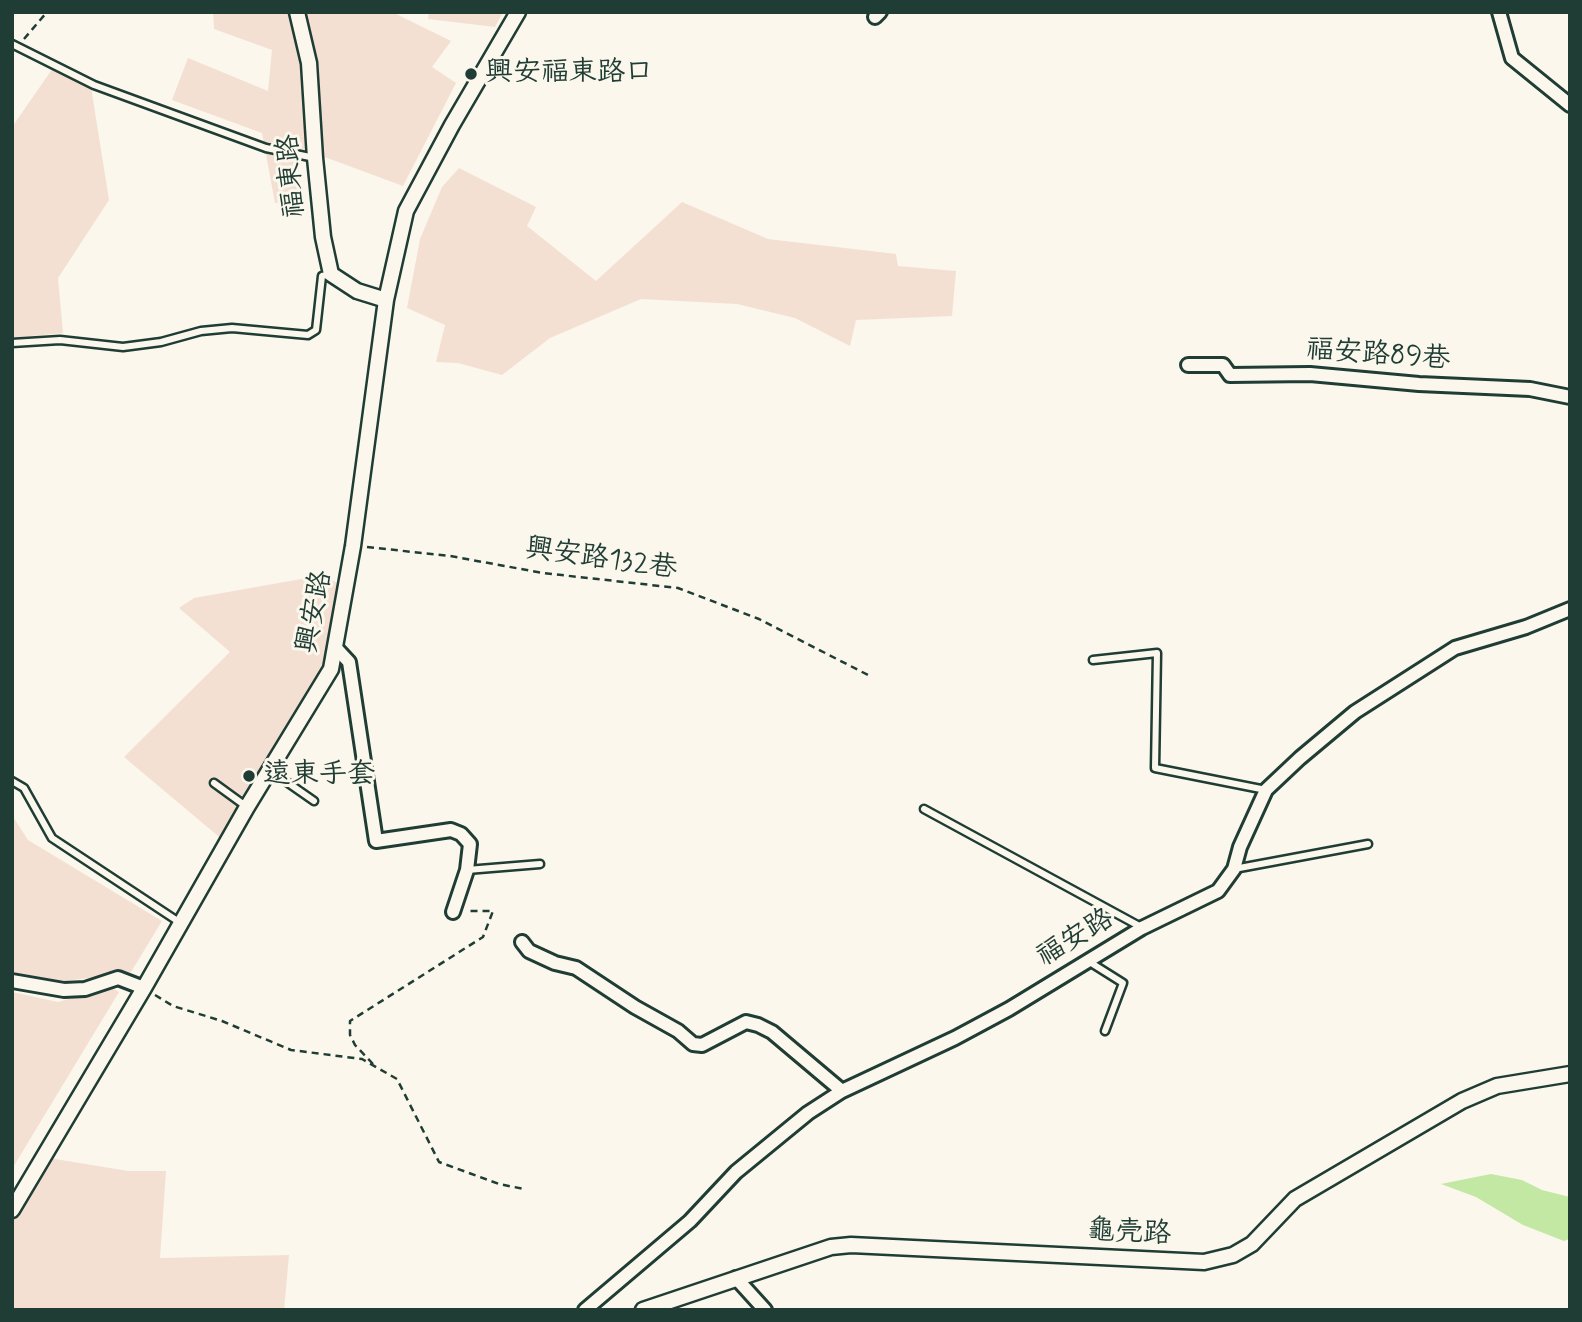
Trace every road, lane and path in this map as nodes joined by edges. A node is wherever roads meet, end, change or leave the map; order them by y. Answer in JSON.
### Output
{"nodes":[{"id":1,"x":47,"y":12,"type":"edge"},
{"id":2,"x":297,"y":12,"type":"edge"},
{"id":3,"x":518,"y":12,"type":"edge"},
{"id":4,"x":1499,"y":12,"type":"edge"},
{"id":5,"x":15,"y":46,"type":"edge"},
{"id":6,"x":1570,"y":106,"type":"edge"},
{"id":7,"x":314,"y":158,"type":"junction"},
{"id":8,"x":331,"y":274,"type":"junction"},
{"id":9,"x":386,"y":300,"type":"junction"},
{"id":10,"x":12,"y":342,"type":"edge"},
{"id":11,"x":1188,"y":365,"type":"dead end"},
{"id":12,"x":1570,"y":397,"type":"edge"},
{"id":13,"x":354,"y":546,"type":"junction"},
{"id":14,"x":1570,"y":609,"type":"edge"},
{"id":15,"x":336,"y":648,"type":"junction"},
{"id":16,"x":1093,"y":660,"type":"dead end"},
{"id":17,"x":868,"y":675,"type":"dead end"},
{"id":18,"x":270,"y":770,"type":"junction"},
{"id":19,"x":12,"y":781,"type":"edge"},
{"id":20,"x":214,"y":783,"type":"dead end"},
{"id":21,"x":1266,"y":790,"type":"junction"},
{"id":22,"x":314,"y":801,"type":"dead end"},
{"id":23,"x":247,"y":807,"type":"junction"},
{"id":24,"x":924,"y":808,"type":"dead end"},
{"id":25,"x":1368,"y":844,"type":"dead end"},
{"id":26,"x":540,"y":864,"type":"dead end"},
{"id":27,"x":1234,"y":869,"type":"junction"},
{"id":28,"x":467,"y":870,"type":"junction"},
{"id":29,"x":453,"y":912,"type":"joint"},
{"id":30,"x":179,"y":922,"type":"junction"},
{"id":31,"x":1142,"y":928,"type":"junction"},
{"id":32,"x":522,"y":942,"type":"dead end"},
{"id":33,"x":1088,"y":961,"type":"junction"},
{"id":34,"x":12,"y":981,"type":"edge"},
{"id":35,"x":144,"y":988,"type":"junction"},
{"id":36,"x":1105,"y":1031,"type":"dead end"},
{"id":37,"x":376,"y":1067,"type":"junction"},
{"id":38,"x":1570,"y":1074,"type":"edge"},
{"id":39,"x":842,"y":1091,"type":"junction"},
{"id":40,"x":524,"y":1189,"type":"dead end"},
{"id":41,"x":14,"y":1203,"type":"edge"},
{"id":42,"x":736,"y":1278,"type":"junction"},
{"id":43,"x":584,"y":1310,"type":"edge"},
{"id":44,"x":643,"y":1310,"type":"edge"},
{"id":45,"x":765,"y":1310,"type":"edge"}],
"edges":[{"from":1,"to":5,"type":"path"},
{"from":2,"to":7,"type":"street","name":"福東路"},
{"from":3,"to":9,"type":"street","name":"興安路"},
{"from":4,"to":6,"type":"street"},
{"from":5,"to":7,"type":"lane"},
{"from":7,"to":8,"type":"street","name":"福東路"},
{"from":8,"to":9,"type":"street"},
{"from":8,"to":10,"type":"lane"},
{"from":9,"to":13,"type":"street","name":"興安路"},
{"from":11,"to":12,"type":"street","name":"福安路89巷"},
{"from":13,"to":15,"type":"street","name":"興安路"},
{"from":13,"to":17,"type":"path","name":"興安路132巷"},
{"from":14,"to":21,"type":"street","name":"福安路"},
{"from":15,"to":18,"type":"street","name":"興安路"},
{"from":15,"to":28,"type":"street"},
{"from":16,"to":21,"type":"lane"},
{"from":18,"to":22,"type":"lane"},
{"from":18,"to":23,"type":"street","name":"興安路"},
{"from":19,"to":30,"type":"lane"},
{"from":20,"to":23,"type":"lane"},
{"from":21,"to":27,"type":"street","name":"福安路"},
{"from":23,"to":30,"type":"street","name":"興安路"},
{"from":24,"to":31,"type":"lane"},
{"from":25,"to":27,"type":"lane"},
{"from":26,"to":28,"type":"lane"},
{"from":27,"to":31,"type":"street","name":"福安路"},
{"from":28,"to":29,"type":"street"},
{"from":29,"to":37,"type":"path"},
{"from":30,"to":35,"type":"street","name":"興安路"},
{"from":31,"to":33,"type":"street","name":"福安路"},
{"from":32,"to":39,"type":"street"},
{"from":33,"to":36,"type":"lane"},
{"from":33,"to":39,"type":"street","name":"福安路"},
{"from":34,"to":35,"type":"street"},
{"from":35,"to":37,"type":"path"},
{"from":35,"to":41,"type":"street","name":"興安路"},
{"from":37,"to":40,"type":"path"},
{"from":38,"to":42,"type":"street","name":"龜壳路"},
{"from":39,"to":43,"type":"street","name":"福安路"},
{"from":42,"to":44,"type":"street","name":"龜壳路"},
{"from":42,"to":45,"type":"street"}]}
